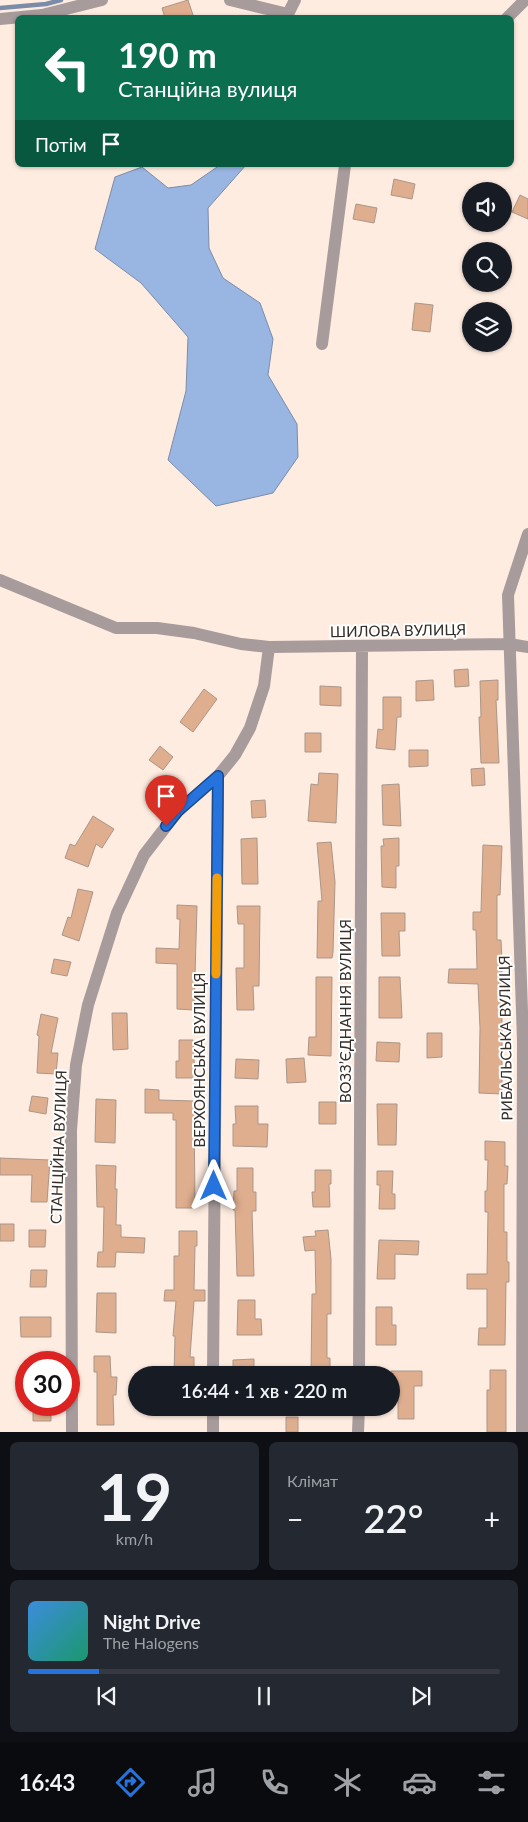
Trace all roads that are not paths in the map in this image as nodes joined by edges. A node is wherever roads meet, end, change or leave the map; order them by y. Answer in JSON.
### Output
{"nodes":[{"id":1,"x":102,"y":0,"type":"edge"},
{"id":2,"x":230,"y":0,"type":"edge"},
{"id":3,"x":295,"y":0,"type":"edge"},
{"id":4,"x":525,"y":0,"type":"edge"},
{"id":5,"x":42,"y":15,"type":"edge"},
{"id":6,"x":510,"y":15,"type":"edge"},
{"id":7,"x":15,"y":18,"type":"edge"},
{"id":8,"x":0,"y":19,"type":"edge"},
{"id":9,"x":345,"y":167,"type":"edge"},
{"id":10,"x":322,"y":344,"type":"dead end"},
{"id":11,"x":528,"y":534,"type":"edge"},
{"id":12,"x":0,"y":580,"type":"edge"},
{"id":13,"x":509,"y":644,"type":"junction"},
{"id":14,"x":269,"y":647,"type":"junction"},
{"id":15,"x":362,"y":647,"type":"junction"},
{"id":16,"x":528,"y":647,"type":"edge"},
{"id":17,"x":218,"y":776,"type":"junction"},
{"id":18,"x":213,"y":1366,"type":"edge"},
{"id":19,"x":359,"y":1366,"type":"edge"},
{"id":20,"x":213,"y":1416,"type":"edge"},
{"id":21,"x":358,"y":1416,"type":"edge"},
{"id":22,"x":72,"y":1432,"type":"edge"},
{"id":23,"x":213,"y":1432,"type":"edge"},
{"id":24,"x":358,"y":1432,"type":"edge"},
{"id":25,"x":522,"y":1432,"type":"edge"}],
"edges":[{"from":1,"to":5,"type":"street"},
{"from":2,"to":3,"type":"street"},
{"from":4,"to":6,"type":"street"},
{"from":7,"to":8,"type":"street"},
{"from":9,"to":10,"type":"street"},
{"from":11,"to":13,"type":"street","name":"РИБАЛЬСЬКА ВУЛИЦЯ"},
{"from":12,"to":14,"type":"street","name":"ШИЛОВА ВУЛИЦЯ"},
{"from":13,"to":15,"type":"street","name":"ШИЛОВА ВУЛИЦЯ"},
{"from":13,"to":16,"type":"street","name":"ШИЛОВА ВУЛИЦЯ"},
{"from":13,"to":25,"type":"street","name":"РИБАЛЬСЬКА ВУЛИЦЯ"},
{"from":14,"to":15,"type":"street","name":"ШИЛОВА ВУЛИЦЯ"},
{"from":14,"to":17,"type":"street","name":"СТАНЦІЙНА ВУЛИЦЯ"},
{"from":15,"to":19,"type":"street","name":"ВОЗЗ’ЄДНАННЯ ВУЛИЦЯ"},
{"from":17,"to":18,"type":"street","name":"ВЕРХОЯНСЬКА ВУЛИЦЯ"},
{"from":17,"to":22,"type":"street","name":"СТАНЦІЙНА ВУЛИЦЯ"},
{"from":20,"to":23,"type":"street"},
{"from":21,"to":24,"type":"street"}]}
